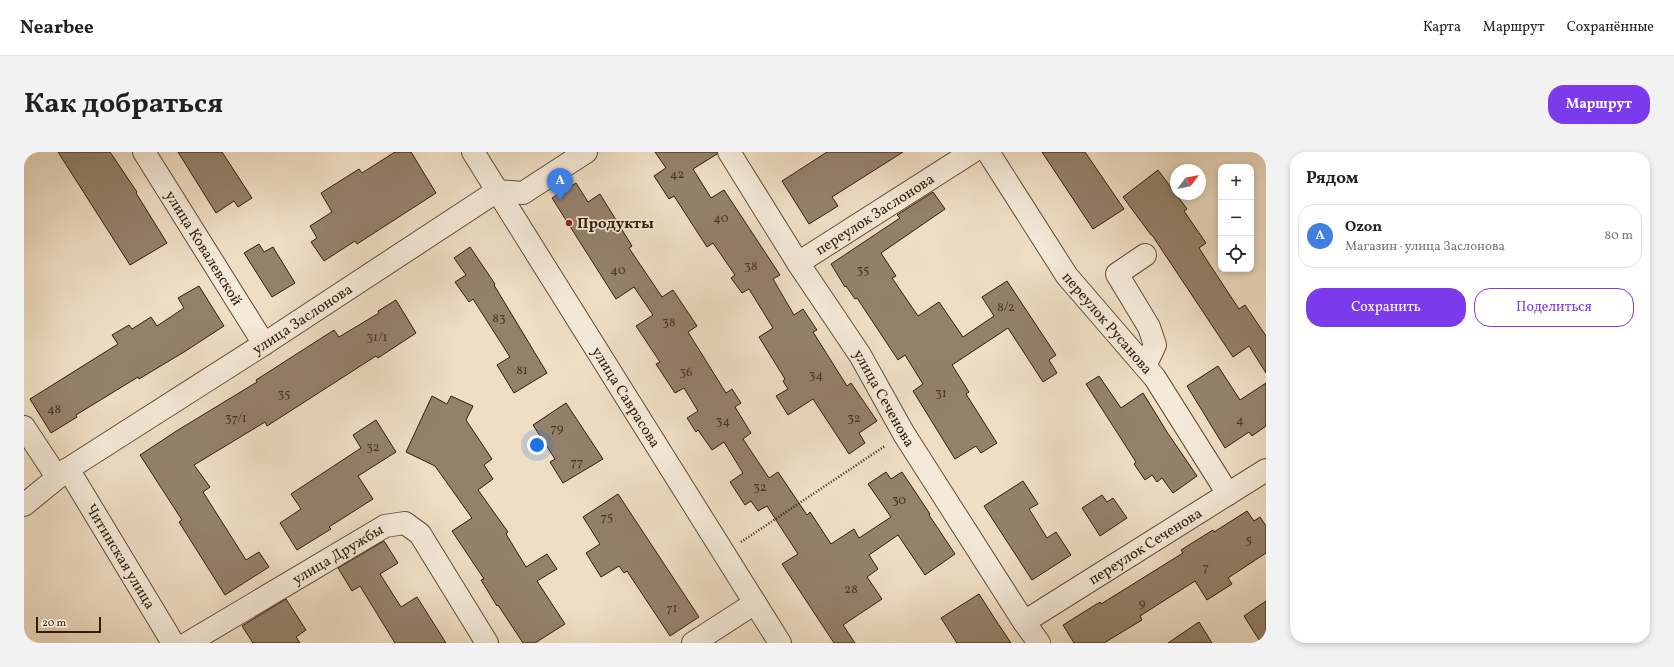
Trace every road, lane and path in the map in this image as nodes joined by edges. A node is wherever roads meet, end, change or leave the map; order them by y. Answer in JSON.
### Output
{"nodes":[{"id":1,"x":144,"y":152,"type":"edge"},
{"id":2,"x":472,"y":152,"type":"edge"},
{"id":3,"x":586,"y":152,"type":"edge"},
{"id":4,"x":729,"y":152,"type":"edge"},
{"id":5,"x":972,"y":152,"type":"edge"},
{"id":6,"x":988,"y":152,"type":"edge"},
{"id":7,"x":497,"y":191,"type":"junction"},
{"id":8,"x":1145,"y":255,"type":"dead end"},
{"id":9,"x":798,"y":263,"type":"junction"},
{"id":10,"x":264,"y":344,"type":"junction"},
{"id":11,"x":1145,"y":366,"type":"junction"},
{"id":12,"x":24,"y":427,"type":"edge"},
{"id":13,"x":904,"y":434,"type":"junction"},
{"id":14,"x":1266,"y":470,"type":"edge"},
{"id":15,"x":63,"y":473,"type":"junction"},
{"id":16,"x":1228,"y":494,"type":"junction"},
{"id":17,"x":24,"y":504,"type":"edge"},
{"id":18,"x":739,"y":543,"type":"dead end"},
{"id":19,"x":755,"y":603,"type":"junction"},
{"id":20,"x":1024,"y":622,"type":"junction"},
{"id":21,"x":173,"y":643,"type":"edge"},
{"id":22,"x":188,"y":643,"type":"edge"},
{"id":23,"x":487,"y":643,"type":"edge"},
{"id":24,"x":692,"y":643,"type":"edge"},
{"id":25,"x":780,"y":643,"type":"edge"},
{"id":26,"x":1039,"y":643,"type":"edge"}],
"edges":[{"from":1,"to":10,"type":"street","name":"улица Ковалевской"},
{"from":2,"to":7,"type":"street","name":"улица Саврасова"},
{"from":3,"to":7,"type":"street"},
{"from":4,"to":9,"type":"street","name":"улица Сеченова"},
{"from":5,"to":9,"type":"street","name":"переулок Заслонова"},
{"from":6,"to":11,"type":"street","name":"переулок Русанова"},
{"from":7,"to":10,"type":"street","name":"улица Заслонова"},
{"from":7,"to":19,"type":"street","name":"улица Саврасова"},
{"from":8,"to":11,"type":"street"},
{"from":9,"to":13,"type":"street","name":"улица Сеченова"},
{"from":10,"to":15,"type":"street","name":"улица Заслонова"},
{"from":11,"to":16,"type":"street","name":"переулок Русанова"},
{"from":12,"to":15,"type":"street","name":"Читинская улица"},
{"from":13,"to":18,"type":"path"},
{"from":13,"to":20,"type":"street","name":"улица Сеченова"},
{"from":14,"to":16,"type":"street","name":"переулок Сеченова"},
{"from":15,"to":17,"type":"street","name":"улица Заслонова"},
{"from":15,"to":21,"type":"street","name":"Читинская улица"},
{"from":16,"to":20,"type":"street","name":"переулок Сеченова"},
{"from":19,"to":24,"type":"street"},
{"from":19,"to":25,"type":"street","name":"улица Саврасова"},
{"from":20,"to":26,"type":"street","name":"улица Сеченова"},
{"from":22,"to":23,"type":"street","name":"улица Дружбы"}]}
